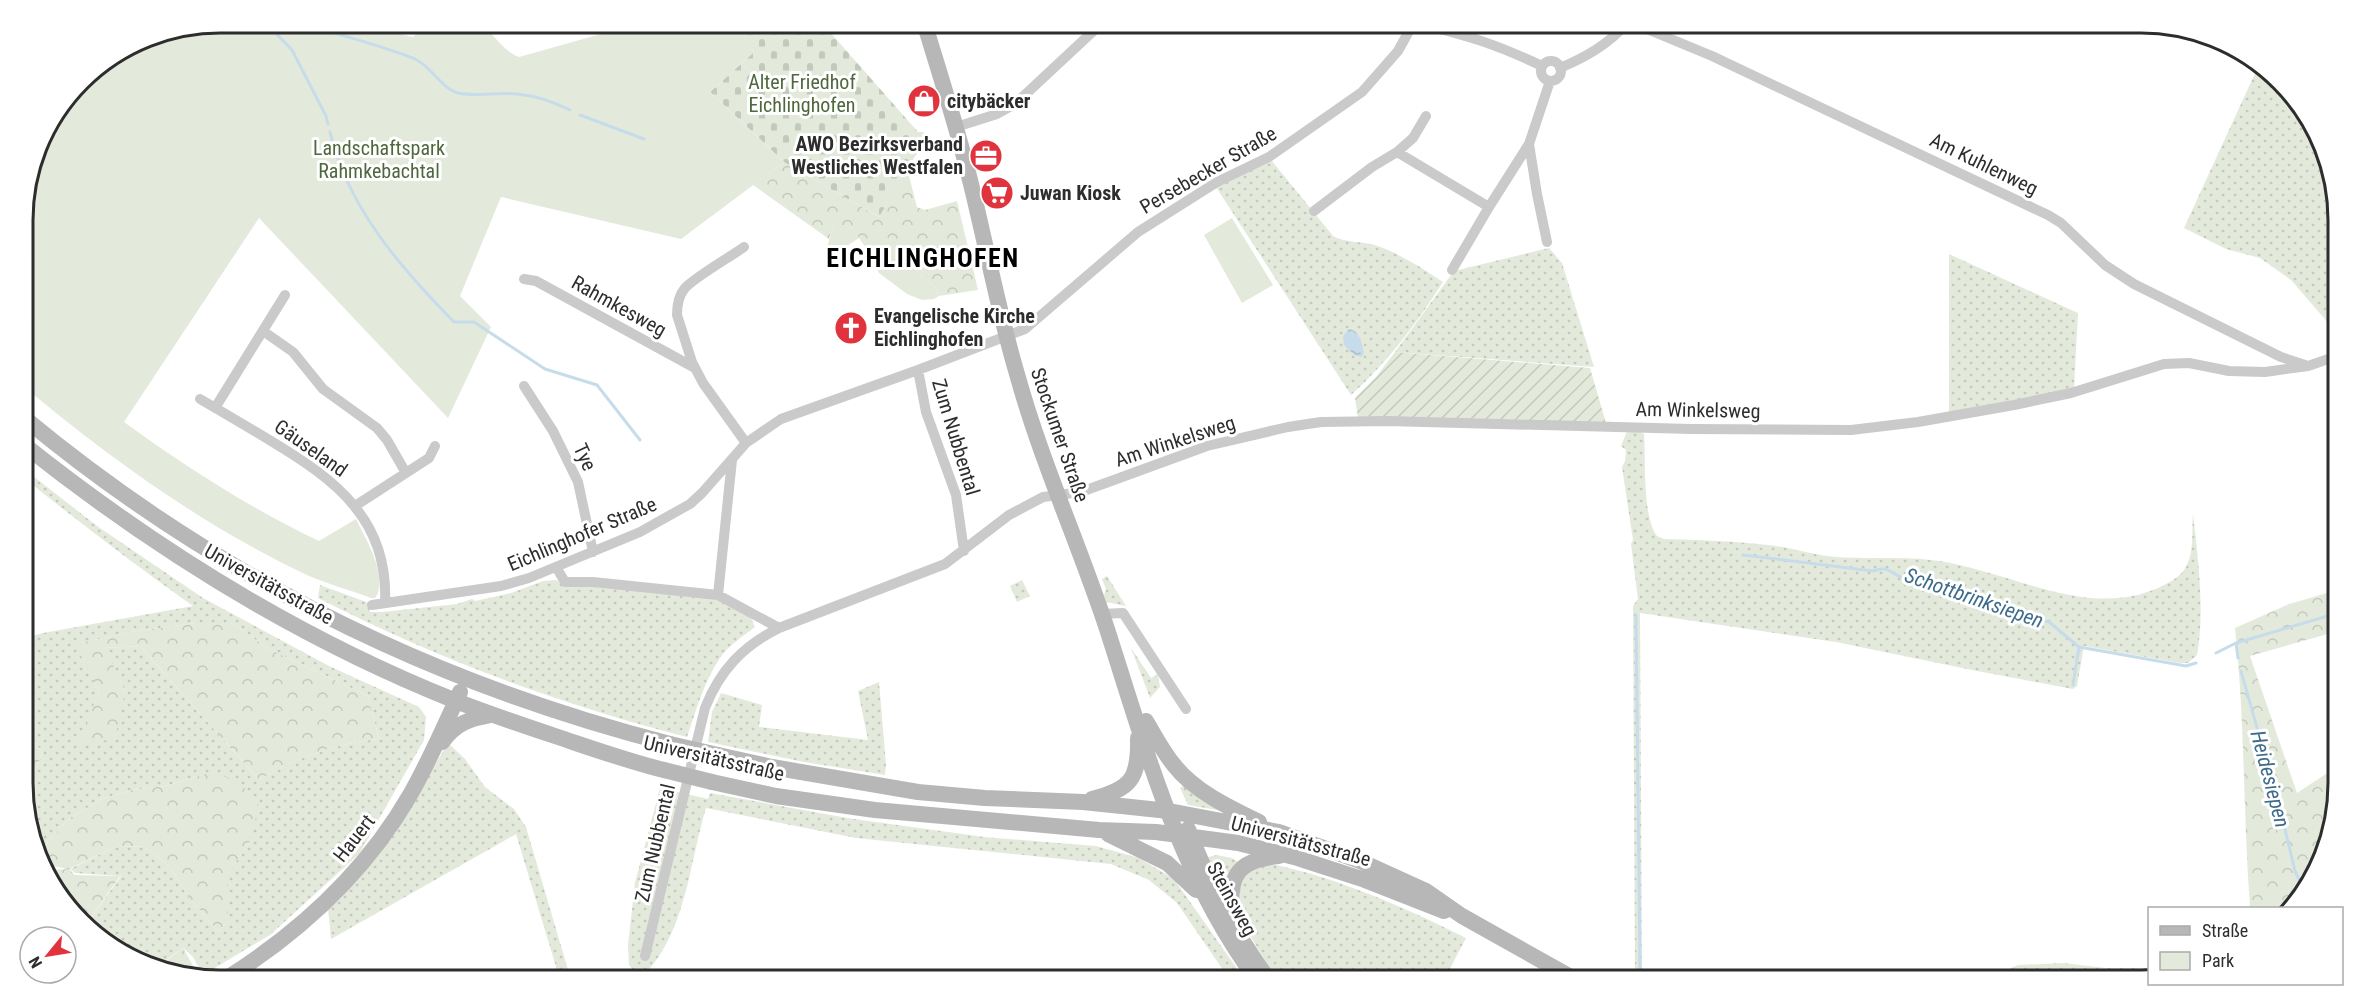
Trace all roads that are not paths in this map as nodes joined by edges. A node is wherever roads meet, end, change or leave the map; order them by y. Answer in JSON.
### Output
{"nodes":[{"id":1,"x":927,"y":33,"type":"edge"},
{"id":2,"x":1091,"y":33,"type":"edge"},
{"id":3,"x":1408,"y":33,"type":"edge"},
{"id":4,"x":1459,"y":33,"type":"edge"},
{"id":5,"x":1617,"y":33,"type":"edge"},
{"id":6,"x":1657,"y":33,"type":"edge"},
{"id":7,"x":1542,"y":66,"type":"junction"},
{"id":8,"x":1560,"y":68,"type":"junction"},
{"id":9,"x":1550,"y":81,"type":"junction"},
{"id":10,"x":1426,"y":116,"type":"dead end"},
{"id":11,"x":956,"y":127,"type":"junction"},
{"id":12,"x":1529,"y":144,"type":"junction"},
{"id":13,"x":1397,"y":152,"type":"junction"},
{"id":14,"x":1489,"y":207,"type":"junction"},
{"id":15,"x":1314,"y":211,"type":"dead end"},
{"id":16,"x":1547,"y":242,"type":"dead end"},
{"id":17,"x":744,"y":247,"type":"dead end"},
{"id":18,"x":1452,"y":270,"type":"dead end"},
{"id":19,"x":524,"y":279,"type":"dead end"},
{"id":20,"x":285,"y":295,"type":"dead end"},
{"id":21,"x":263,"y":331,"type":"junction"},
{"id":22,"x":1007,"y":337,"type":"junction"},
{"id":23,"x":2328,"y":359,"type":"edge"},
{"id":24,"x":2308,"y":366,"type":"junction"},
{"id":25,"x":695,"y":368,"type":"junction"},
{"id":26,"x":918,"y":370,"type":"junction"},
{"id":27,"x":524,"y":386,"type":"dead end"},
{"id":28,"x":200,"y":399,"type":"dead end"},
{"id":29,"x":215,"y":408,"type":"junction"},
{"id":30,"x":33,"y":425,"type":"edge"},
{"id":31,"x":746,"y":443,"type":"junction"},
{"id":32,"x":435,"y":446,"type":"dead end"},
{"id":33,"x":33,"y":452,"type":"edge"},
{"id":34,"x":732,"y":460,"type":"junction"},
{"id":35,"x":406,"y":473,"type":"junction"},
{"id":36,"x":1058,"y":494,"type":"junction"},
{"id":37,"x":355,"y":506,"type":"junction"},
{"id":38,"x":964,"y":550,"type":"junction"},
{"id":39,"x":593,"y":552,"type":"junction"},
{"id":40,"x":556,"y":567,"type":"junction"},
{"id":41,"x":718,"y":595,"type":"junction"},
{"id":42,"x":385,"y":603,"type":"junction"},
{"id":43,"x":372,"y":605,"type":"dead end"},
{"id":44,"x":1102,"y":614,"type":"junction"},
{"id":45,"x":779,"y":627,"type":"junction"},
{"id":46,"x":465,"y":680,"type":"junction"},
{"id":47,"x":456,"y":701,"type":"junction"},
{"id":48,"x":1186,"y":709,"type":"dead end"},
{"id":49,"x":493,"y":715,"type":"junction"},
{"id":50,"x":1142,"y":723,"type":"junction"},
{"id":51,"x":430,"y":757,"type":"junction"},
{"id":52,"x":1083,"y":802,"type":"junction"},
{"id":53,"x":1176,"y":812,"type":"junction"},
{"id":54,"x":1099,"y":830,"type":"junction"},
{"id":55,"x":1278,"y":832,"type":"junction"},
{"id":56,"x":1184,"y":835,"type":"junction"},
{"id":57,"x":1294,"y":857,"type":"junction"},
{"id":58,"x":1208,"y":904,"type":"junction"},
{"id":59,"x":1462,"y":916,"type":"junction"},
{"id":60,"x":1233,"y":920,"type":"junction"},
{"id":61,"x":645,"y":956,"type":"dead end"},
{"id":62,"x":239,"y":970,"type":"edge"},
{"id":63,"x":1249,"y":970,"type":"edge"},
{"id":64,"x":1263,"y":970,"type":"edge"},
{"id":65,"x":1558,"y":970,"type":"edge"}],
"edges":[{"from":1,"to":11,"type":"main road","name":"Stockumer Straße"},
{"from":2,"to":11,"type":"street"},
{"from":3,"to":22,"type":"street","name":"Persebecker Straße"},
{"from":4,"to":7,"type":"street"},
{"from":5,"to":8,"type":"street"},
{"from":6,"to":24,"type":"street","name":"Am Kuhlenweg"},
{"from":7,"to":8,"type":"street"},
{"from":7,"to":9,"type":"street"},
{"from":8,"to":9,"type":"street"},
{"from":9,"to":12,"type":"street"},
{"from":10,"to":13,"type":"street"},
{"from":11,"to":22,"type":"main road","name":"Stockumer Straße"},
{"from":12,"to":14,"type":"street"},
{"from":12,"to":16,"type":"street"},
{"from":13,"to":14,"type":"street"},
{"from":13,"to":15,"type":"street"},
{"from":14,"to":18,"type":"street"},
{"from":17,"to":25,"type":"street","name":"Rahmkesweg"},
{"from":19,"to":25,"type":"street","name":"Rahmkesweg"},
{"from":20,"to":21,"type":"street"},
{"from":21,"to":29,"type":"street"},
{"from":21,"to":35,"type":"street"},
{"from":22,"to":26,"type":"street","name":"Eichlinghofer Straße"},
{"from":22,"to":36,"type":"main road","name":"Stockumer Straße"},
{"from":23,"to":24,"type":"street","name":"Am Winkelsweg"},
{"from":24,"to":36,"type":"street","name":"Am Winkelsweg"},
{"from":25,"to":31,"type":"street","name":"Rahmkesweg"},
{"from":26,"to":31,"type":"street","name":"Eichlinghofer Straße"},
{"from":26,"to":38,"type":"street","name":"Zum Nubbental"},
{"from":27,"to":39,"type":"street","name":"Tye"},
{"from":28,"to":29,"type":"street","name":"Gäuseland"},
{"from":29,"to":37,"type":"street","name":"Gäuseland"},
{"from":30,"to":46,"type":"main road","name":"Universitätsstraße"},
{"from":31,"to":34,"type":"street","name":"Eichlinghofer Straße"},
{"from":32,"to":35,"type":"street"},
{"from":33,"to":47,"type":"main road","name":"Universitätsstraße"},
{"from":34,"to":39,"type":"street","name":"Eichlinghofer Straße"},
{"from":34,"to":41,"type":"street"},
{"from":35,"to":37,"type":"street"},
{"from":36,"to":38,"type":"street","name":"Zum Nubbental"},
{"from":36,"to":44,"type":"main road","name":"Stockumer Straße"},
{"from":37,"to":42,"type":"street","name":"Gäuseland"},
{"from":38,"to":45,"type":"street","name":"Zum Nubbental"},
{"from":39,"to":40,"type":"street","name":"Eichlinghofer Straße"},
{"from":40,"to":41,"type":"street"},
{"from":40,"to":42,"type":"street","name":"Eichlinghofer Straße"},
{"from":41,"to":45,"type":"street"},
{"from":42,"to":43,"type":"street","name":"Eichlinghofer Straße"},
{"from":44,"to":48,"type":"street"},
{"from":44,"to":50,"type":"main road","name":"Stockumer Straße"},
{"from":45,"to":61,"type":"street","name":"Zum Nubbental"},
{"from":46,"to":47,"type":"main road","name":"Hauert"},
{"from":46,"to":52,"type":"main road","name":"Universitätsstraße","bridge":true},
{"from":47,"to":49,"type":"main road","name":"Universitätsstraße"},
{"from":47,"to":51,"type":"main road","name":"Hauert"},
{"from":49,"to":51,"type":"main road"},
{"from":49,"to":54,"type":"main road","name":"Universitätsstraße","bridge":true},
{"from":50,"to":52,"type":"main road","name":"Universitätsstraße"},
{"from":50,"to":53,"type":"main road","name":"Stockumer Straße"},
{"from":50,"to":55,"type":"main road"},
{"from":51,"to":62,"type":"main road","name":"Hauert"},
{"from":52,"to":53,"type":"main road","name":"Universitätsstraße"},
{"from":53,"to":55,"type":"main road","name":"Universitätsstraße"},
{"from":53,"to":56,"type":"main road","name":"Stockumer Straße"},
{"from":54,"to":56,"type":"main road","name":"Universitätsstraße"},
{"from":54,"to":58,"type":"main road"},
{"from":55,"to":59,"type":"main road","name":"Universitätsstraße"},
{"from":56,"to":57,"type":"main road","name":"Universitätsstraße"},
{"from":56,"to":58,"type":"main road","name":"Steinsweg"},
{"from":56,"to":60,"type":"main road","name":"Steinsweg"},
{"from":57,"to":59,"type":"main road","name":"Universitätsstraße"},
{"from":57,"to":60,"type":"main road"},
{"from":58,"to":63,"type":"main road","name":"Steinsweg"},
{"from":59,"to":65,"type":"main road","name":"Universitätsstraße"},
{"from":60,"to":64,"type":"main road","name":"Steinsweg"}]}
